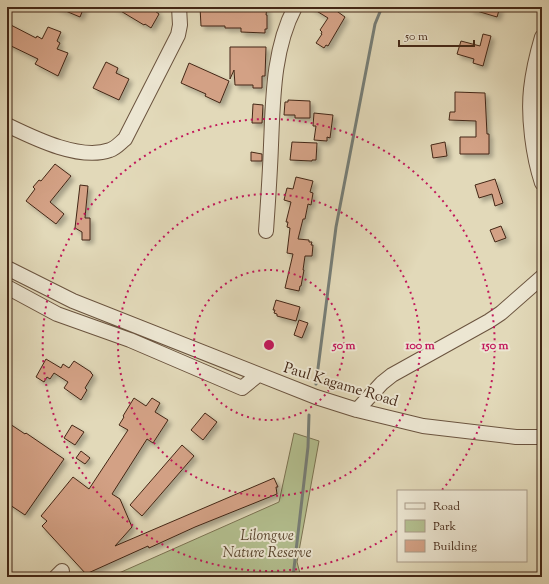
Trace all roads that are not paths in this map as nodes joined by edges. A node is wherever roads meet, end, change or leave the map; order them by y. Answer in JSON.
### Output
{"nodes":[{"id":1,"x":179,"y":7,"type":"edge"},
{"id":2,"x":295,"y":7,"type":"edge"},
{"id":3,"x":542,"y":37,"type":"edge"},
{"id":4,"x":7,"y":125,"type":"edge"},
{"id":5,"x":542,"y":183,"type":"edge"},
{"id":6,"x":266,"y":231,"type":"dead end"},
{"id":7,"x":7,"y":268,"type":"edge"},
{"id":8,"x":542,"y":277,"type":"edge"},
{"id":9,"x":7,"y":287,"type":"edge"},
{"id":10,"x":258,"y":375,"type":"junction"},
{"id":11,"x":357,"y":410,"type":"junction"},
{"id":12,"x":542,"y":437,"type":"edge"}],
"edges":[{"from":1,"to":4,"type":"street"},
{"from":2,"to":6,"type":"street"},
{"from":3,"to":5,"type":"street"},
{"from":7,"to":10,"type":"street","name":"Paul Kagame Road"},
{"from":8,"to":11,"type":"street"},
{"from":9,"to":10,"type":"street"},
{"from":10,"to":11,"type":"street","name":"Paul Kagame Road"},
{"from":11,"to":12,"type":"street","name":"Paul Kagame Road"}]}
